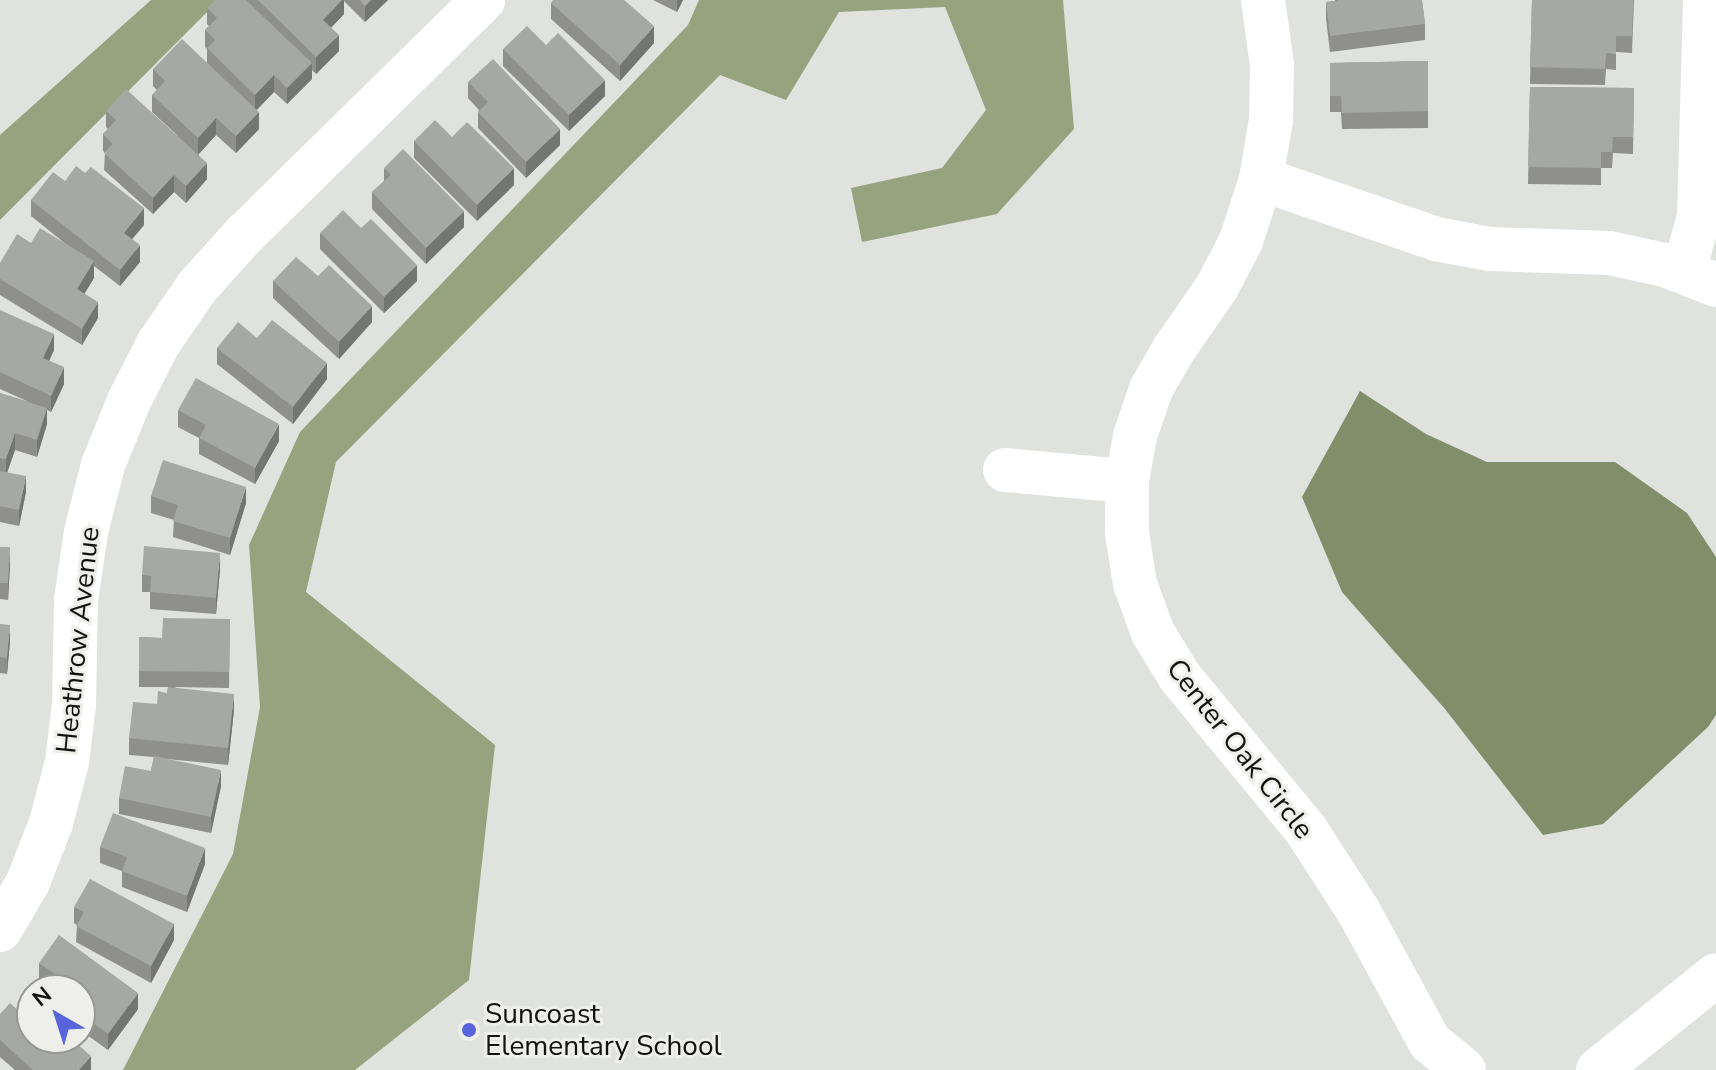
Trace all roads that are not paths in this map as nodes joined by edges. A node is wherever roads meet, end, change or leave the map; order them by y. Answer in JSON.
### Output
{"nodes":[{"id":1,"x":483,"y":0,"type":"edge"},
{"id":2,"x":1263,"y":0,"type":"edge"},
{"id":3,"x":1705,"y":0,"type":"edge"},
{"id":4,"x":1261,"y":179,"type":"junction"},
{"id":5,"x":1700,"y":278,"type":"edge"},
{"id":6,"x":1005,"y":470,"type":"dead end"},
{"id":7,"x":1127,"y":481,"type":"junction"},
{"id":8,"x":0,"y":930,"type":"edge"},
{"id":9,"x":1716,"y":975,"type":"edge"},
{"id":10,"x":1464,"y":1070,"type":"edge"},
{"id":11,"x":1598,"y":1070,"type":"edge"}],
"edges":[{"from":1,"to":8,"type":"street","name":"Heathrow Avenue"},
{"from":2,"to":4,"type":"street","name":"Center Oak Circle"},
{"from":3,"to":5,"type":"street"},
{"from":4,"to":5,"type":"street"},
{"from":4,"to":7,"type":"street","name":"Center Oak Circle"},
{"from":6,"to":7,"type":"street"},
{"from":7,"to":10,"type":"street","name":"Center Oak Circle"},
{"from":9,"to":11,"type":"street"}]}
